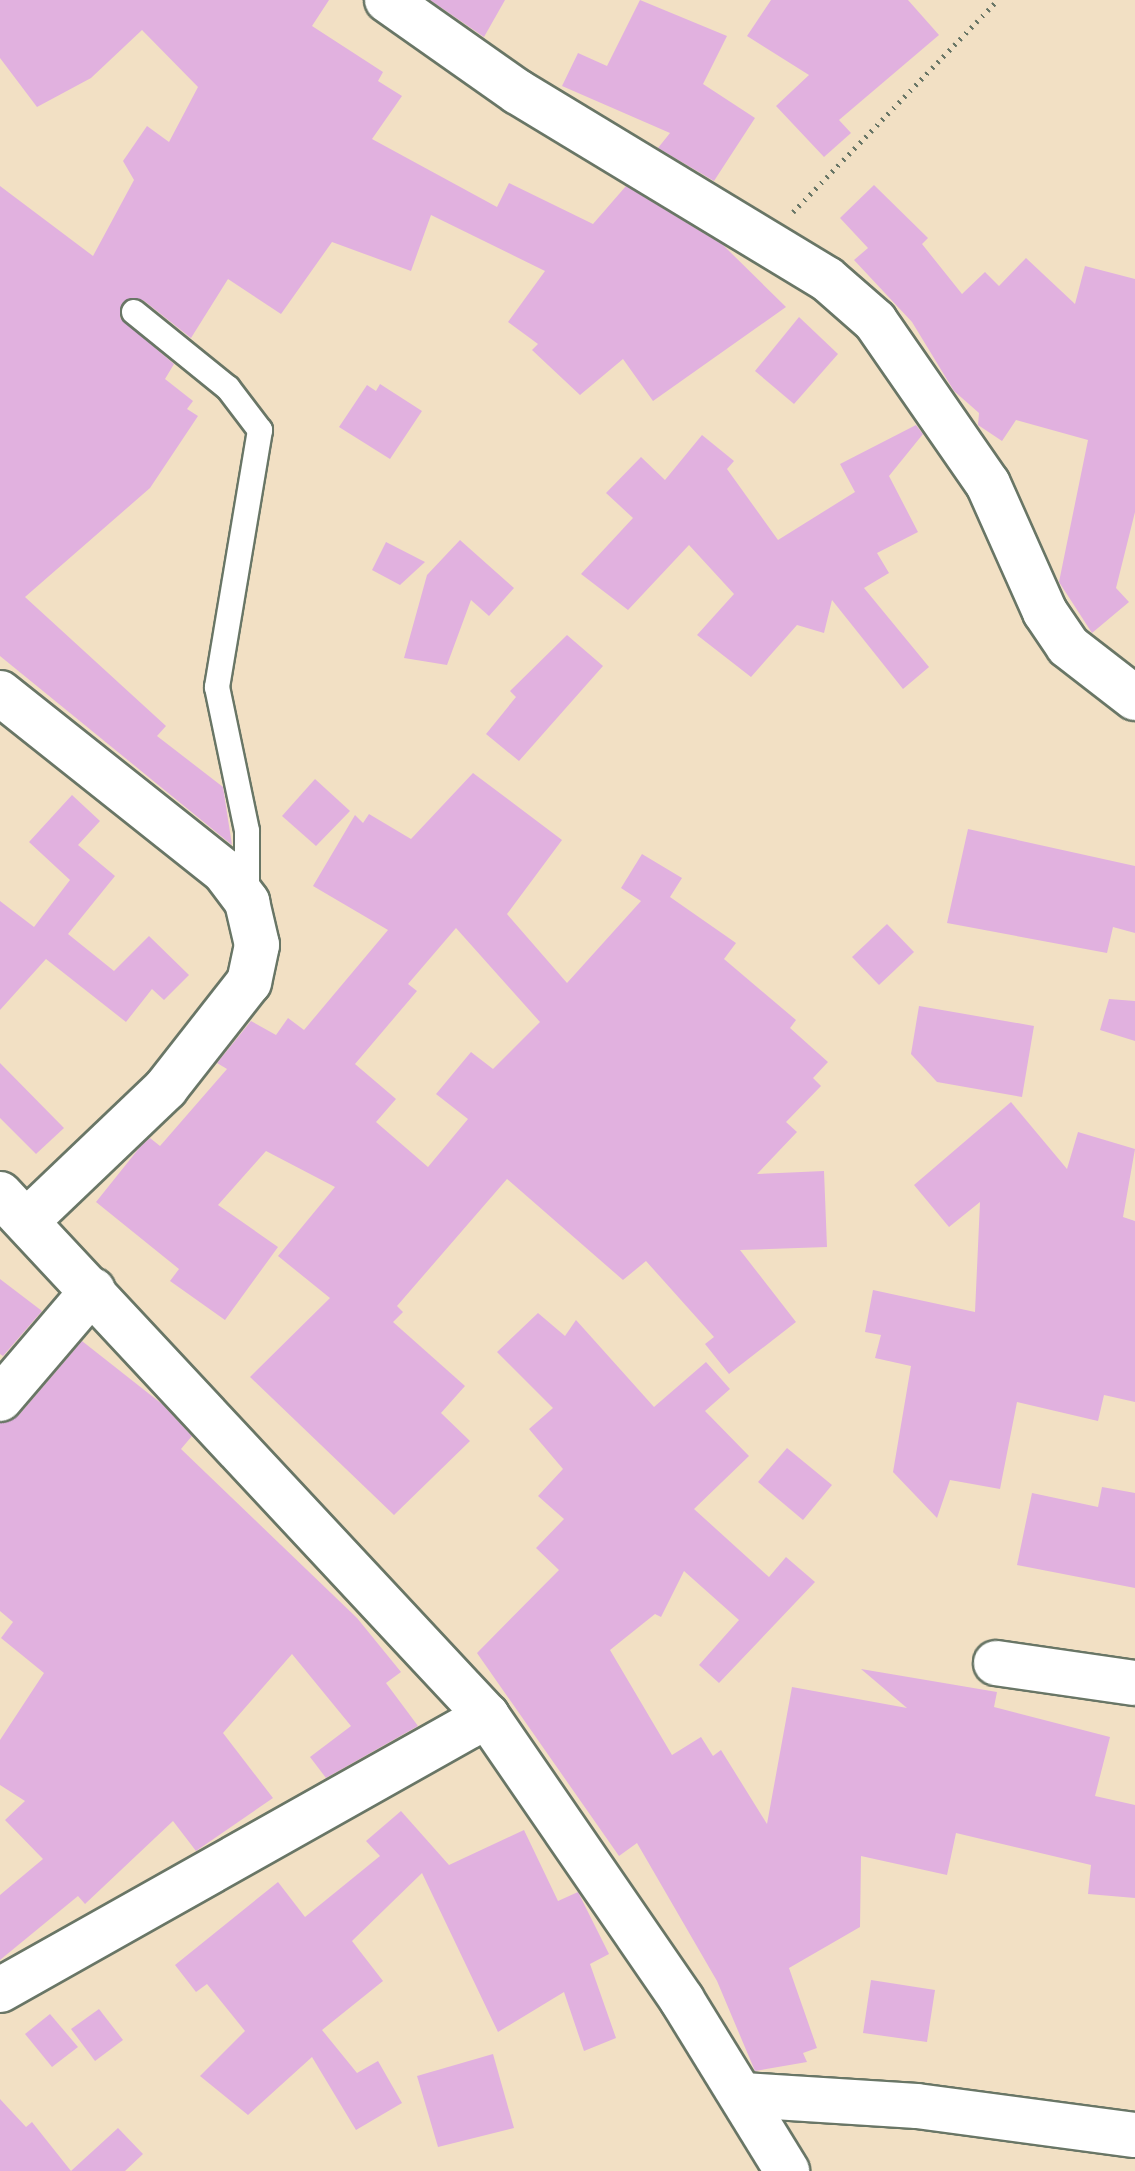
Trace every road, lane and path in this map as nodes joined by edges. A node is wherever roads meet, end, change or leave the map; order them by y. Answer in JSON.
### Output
{"nodes":[{"id":1,"x":387,"y":0,"type":"edge"},
{"id":2,"x":998,"y":0,"type":"edge"},
{"id":3,"x":762,"y":244,"type":"junction"},
{"id":4,"x":134,"y":312,"type":"dead end"},
{"id":5,"x":0,"y":693,"type":"edge"},
{"id":6,"x":1135,"y":698,"type":"edge"},
{"id":7,"x":247,"y":902,"type":"junction"},
{"id":8,"x":13,"y":1208,"type":"edge"},
{"id":9,"x":93,"y":1290,"type":"junction"},
{"id":10,"x":0,"y":1399,"type":"edge"},
{"id":11,"x":996,"y":1663,"type":"dead end"},
{"id":12,"x":1135,"y":1683,"type":"edge"},
{"id":13,"x":487,"y":1716,"type":"junction"},
{"id":14,"x":0,"y":1990,"type":"edge"},
{"id":15,"x":743,"y":2095,"type":"junction"},
{"id":16,"x":1135,"y":2135,"type":"edge"},
{"id":17,"x":787,"y":2171,"type":"edge"}],
"edges":[{"from":1,"to":3,"type":"street"},
{"from":2,"to":3,"type":"path"},
{"from":3,"to":6,"type":"street"},
{"from":4,"to":7,"type":"lane"},
{"from":5,"to":7,"type":"street"},
{"from":7,"to":8,"type":"street"},
{"from":8,"to":9,"type":"street"},
{"from":9,"to":10,"type":"street"},
{"from":9,"to":13,"type":"street"},
{"from":11,"to":12,"type":"street"},
{"from":13,"to":14,"type":"street"},
{"from":13,"to":15,"type":"street"},
{"from":15,"to":16,"type":"street"},
{"from":15,"to":17,"type":"street"}]}
